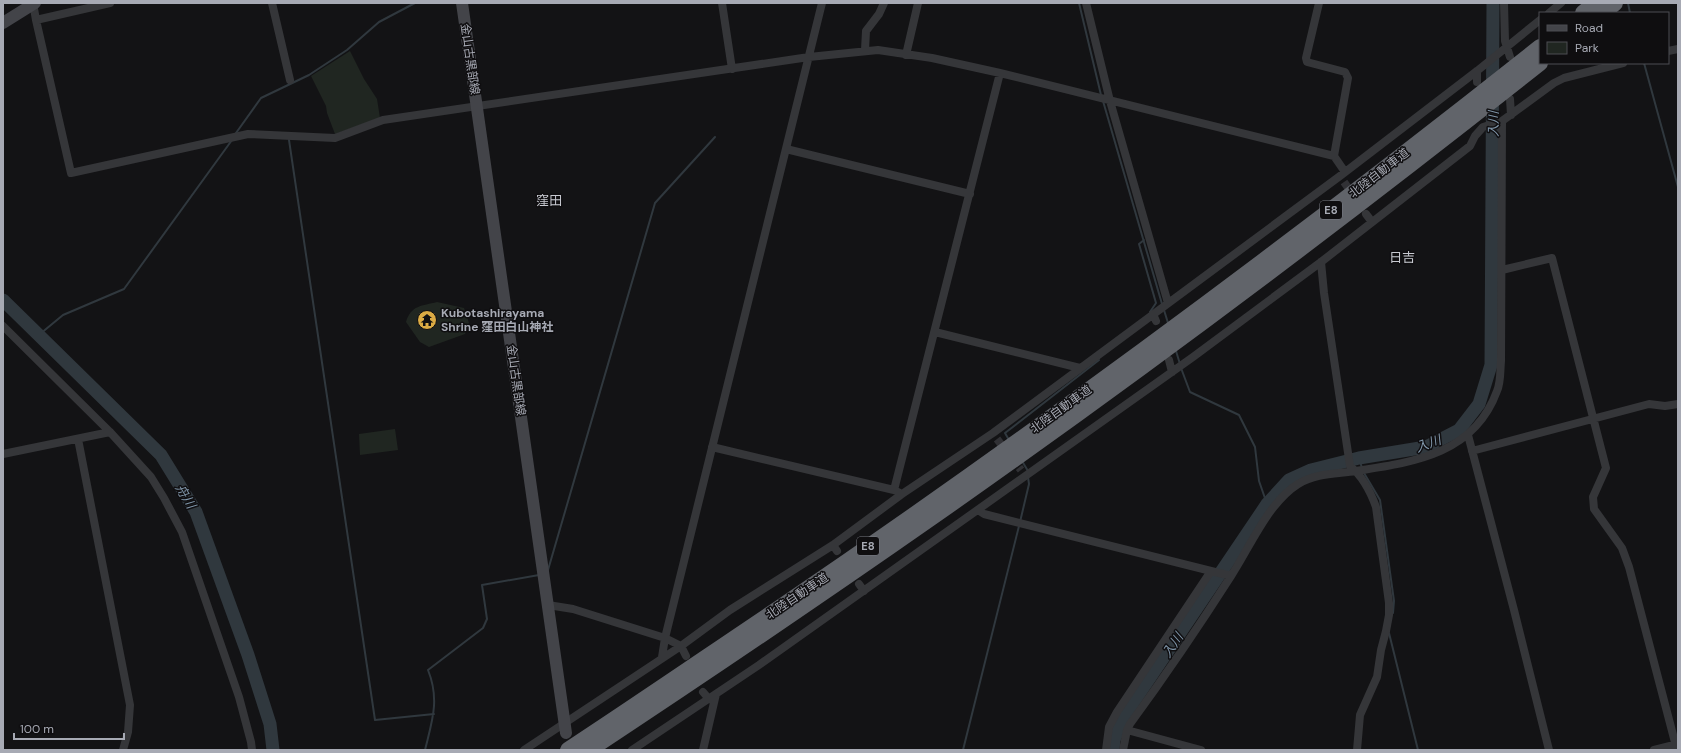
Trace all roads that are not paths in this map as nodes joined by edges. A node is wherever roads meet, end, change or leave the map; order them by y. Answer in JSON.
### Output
{"nodes":[{"id":1,"x":34,"y":3,"type":"edge"},
{"id":2,"x":110,"y":3,"type":"edge"},
{"id":3,"x":272,"y":3,"type":"edge"},
{"id":4,"x":462,"y":3,"type":"edge"},
{"id":5,"x":722,"y":3,"type":"edge"},
{"id":6,"x":822,"y":3,"type":"edge"},
{"id":7,"x":884,"y":3,"type":"edge"},
{"id":8,"x":918,"y":3,"type":"edge"},
{"id":9,"x":1086,"y":3,"type":"edge"},
{"id":10,"x":1319,"y":3,"type":"edge"},
{"id":11,"x":1504,"y":3,"type":"edge"},
{"id":12,"x":1561,"y":3,"type":"edge"},
{"id":13,"x":1595,"y":3,"type":"edge"},
{"id":14,"x":1615,"y":3,"type":"edge"},
{"id":15,"x":1550,"y":12,"type":"edge"},
{"id":16,"x":1584,"y":12,"type":"edge"},
{"id":17,"x":1604,"y":12,"type":"edge"},
{"id":18,"x":36,"y":20,"type":"junction"},
{"id":19,"x":1539,"y":21,"type":"edge"},
{"id":20,"x":3,"y":23,"type":"edge"},
{"id":21,"x":1539,"y":48,"type":"edge"},
{"id":22,"x":1504,"y":49,"type":"junction"},
{"id":23,"x":865,"y":50,"type":"junction"},
{"id":24,"x":906,"y":54,"type":"junction"},
{"id":25,"x":809,"y":57,"type":"junction"},
{"id":26,"x":1539,"y":64,"type":"edge"},
{"id":27,"x":1619,"y":64,"type":"edge"},
{"id":28,"x":732,"y":69,"type":"junction"},
{"id":29,"x":1478,"y":71,"type":"junction"},
{"id":30,"x":1000,"y":74,"type":"junction"},
{"id":31,"x":1509,"y":79,"type":"junction"},
{"id":32,"x":290,"y":80,"type":"dead end"},
{"id":33,"x":1110,"y":101,"type":"junction"},
{"id":34,"x":477,"y":106,"type":"junction"},
{"id":35,"x":1479,"y":108,"type":"junction"},
{"id":36,"x":1511,"y":115,"type":"junction"},
{"id":37,"x":1502,"y":121,"type":"junction"},
{"id":38,"x":786,"y":149,"type":"junction"},
{"id":39,"x":1334,"y":156,"type":"junction"},
{"id":40,"x":1343,"y":176,"type":"junction"},
{"id":41,"x":970,"y":194,"type":"junction"},
{"id":42,"x":1366,"y":214,"type":"dead end"},
{"id":43,"x":1372,"y":222,"type":"junction"},
{"id":44,"x":1321,"y":262,"type":"junction"},
{"id":45,"x":1502,"y":270,"type":"junction"},
{"id":46,"x":1168,"y":303,"type":"junction"},
{"id":47,"x":3,"y":326,"type":"edge"},
{"id":48,"x":935,"y":332,"type":"junction"},
{"id":49,"x":1162,"y":336,"type":"junction"},
{"id":50,"x":1080,"y":368,"type":"junction"},
{"id":51,"x":1172,"y":372,"type":"junction"},
{"id":52,"x":1678,"y":404,"type":"edge"},
{"id":53,"x":1594,"y":418,"type":"junction"},
{"id":54,"x":110,"y":432,"type":"junction"},
{"id":55,"x":1468,"y":435,"type":"junction"},
{"id":56,"x":78,"y":440,"type":"junction"},
{"id":57,"x":712,"y":447,"type":"junction"},
{"id":58,"x":1472,"y":451,"type":"junction"},
{"id":59,"x":3,"y":454,"type":"edge"},
{"id":60,"x":1353,"y":469,"type":"junction"},
{"id":61,"x":894,"y":490,"type":"junction"},
{"id":62,"x":902,"y":494,"type":"junction"},
{"id":63,"x":978,"y":510,"type":"junction"},
{"id":64,"x":1211,"y":571,"type":"junction"},
{"id":65,"x":1231,"y":576,"type":"junction"},
{"id":66,"x":859,"y":584,"type":"dead end"},
{"id":67,"x":864,"y":591,"type":"junction"},
{"id":68,"x":548,"y":605,"type":"junction"},
{"id":69,"x":665,"y":638,"type":"junction"},
{"id":70,"x":681,"y":646,"type":"junction"},
{"id":71,"x":686,"y":656,"type":"dead end"},
{"id":72,"x":662,"y":657,"type":"junction"},
{"id":73,"x":703,"y":692,"type":"dead end"},
{"id":74,"x":716,"y":694,"type":"junction"},
{"id":75,"x":709,"y":699,"type":"junction"},
{"id":76,"x":565,"y":728,"type":"junction"},
{"id":77,"x":1127,"y":730,"type":"junction"},
{"id":78,"x":1677,"y":746,"type":"edge"},
{"id":79,"x":123,"y":750,"type":"edge"},
{"id":80,"x":252,"y":750,"type":"edge"},
{"id":81,"x":524,"y":750,"type":"edge"},
{"id":82,"x":568,"y":750,"type":"edge"},
{"id":83,"x":589,"y":750,"type":"edge"},
{"id":84,"x":632,"y":750,"type":"edge"},
{"id":85,"x":703,"y":750,"type":"edge"},
{"id":86,"x":1106,"y":750,"type":"edge"},
{"id":87,"x":1123,"y":750,"type":"edge"},
{"id":88,"x":1201,"y":750,"type":"edge"},
{"id":89,"x":1357,"y":750,"type":"edge"},
{"id":90,"x":1549,"y":750,"type":"edge"},
{"id":91,"x":1654,"y":750,"type":"edge"}],
"edges":[{"from":1,"to":18,"type":"street"},
{"from":1,"to":20,"type":"main road"},
{"from":2,"to":18,"type":"street"},
{"from":3,"to":32,"type":"street"},
{"from":4,"to":34,"type":"main road","name":"金山古黒部線"},
{"from":5,"to":28,"type":"street"},
{"from":6,"to":25,"type":"street"},
{"from":7,"to":23,"type":"street"},
{"from":8,"to":24,"type":"street"},
{"from":9,"to":33,"type":"street"},
{"from":10,"to":39,"type":"street"},
{"from":11,"to":22,"type":"street"},
{"from":12,"to":15,"type":"street"},
{"from":13,"to":16,"type":"highway"},
{"from":14,"to":17,"type":"highway"},
{"from":18,"to":34,"type":"street"},
{"from":19,"to":22,"type":"street"},
{"from":21,"to":31,"type":"highway","name":"北陸自動車道","number":"E8"},
{"from":22,"to":29,"type":"street"},
{"from":22,"to":31,"type":"street"},
{"from":23,"to":24,"type":"street"},
{"from":23,"to":25,"type":"street"},
{"from":24,"to":30,"type":"street"},
{"from":25,"to":28,"type":"street"},
{"from":25,"to":38,"type":"street"},
{"from":26,"to":31,"type":"highway","name":"北陸自動車道","number":"E8"},
{"from":27,"to":36,"type":"street"},
{"from":28,"to":34,"type":"street"},
{"from":29,"to":35,"type":"street"},
{"from":29,"to":40,"type":"street"},
{"from":30,"to":33,"type":"street"},
{"from":30,"to":41,"type":"street"},
{"from":31,"to":35,"type":"highway","name":"北陸自動車道","number":"E8"},
{"from":31,"to":36,"type":"street"},
{"from":33,"to":39,"type":"street"},
{"from":33,"to":46,"type":"street"},
{"from":34,"to":68,"type":"main road","name":"金山古黒部線"},
{"from":35,"to":37,"type":"street"},
{"from":35,"to":43,"type":"street"},
{"from":35,"to":49,"type":"highway","name":"北陸自動車道","number":"E8"},
{"from":36,"to":37,"type":"street"},
{"from":37,"to":45,"type":"street"},
{"from":38,"to":41,"type":"street"},
{"from":38,"to":57,"type":"street"},
{"from":39,"to":40,"type":"street"},
{"from":40,"to":46,"type":"street"},
{"from":41,"to":48,"type":"street"},
{"from":42,"to":43,"type":"street"},
{"from":43,"to":44,"type":"street"},
{"from":44,"to":51,"type":"street"},
{"from":44,"to":60,"type":"street"},
{"from":45,"to":53,"type":"street"},
{"from":45,"to":55,"type":"street"},
{"from":46,"to":49,"type":"street"},
{"from":47,"to":54,"type":"street"},
{"from":48,"to":50,"type":"street"},
{"from":48,"to":61,"type":"street"},
{"from":49,"to":50,"type":"street"},
{"from":49,"to":51,"type":"street"},
{"from":49,"to":82,"type":"highway","name":"北陸自動車道","number":"E8"},
{"from":49,"to":83,"type":"highway","name":"北陸自動車道","number":"E8"},
{"from":50,"to":62,"type":"street"},
{"from":51,"to":63,"type":"street"},
{"from":52,"to":53,"type":"street"},
{"from":53,"to":58,"type":"street"},
{"from":53,"to":78,"type":"street"},
{"from":54,"to":56,"type":"street"},
{"from":54,"to":80,"type":"street"},
{"from":55,"to":58,"type":"street"},
{"from":55,"to":60,"type":"street"},
{"from":56,"to":59,"type":"street"},
{"from":56,"to":79,"type":"street"},
{"from":57,"to":61,"type":"street"},
{"from":57,"to":69,"type":"street"},
{"from":58,"to":90,"type":"street"},
{"from":60,"to":65,"type":"street"},
{"from":60,"to":89,"type":"street"},
{"from":61,"to":62,"type":"street"},
{"from":62,"to":70,"type":"street"},
{"from":63,"to":64,"type":"street"},
{"from":63,"to":67,"type":"street"},
{"from":64,"to":65,"type":"street"},
{"from":64,"to":86,"type":"street"},
{"from":65,"to":77,"type":"street"},
{"from":66,"to":67,"type":"street"},
{"from":67,"to":74,"type":"street"},
{"from":68,"to":69,"type":"street"},
{"from":68,"to":76,"type":"main road","name":"金山古黒部線"},
{"from":69,"to":70,"type":"street"},
{"from":69,"to":72,"type":"street"},
{"from":70,"to":71,"type":"street"},
{"from":70,"to":72,"type":"street"},
{"from":72,"to":76,"type":"street"},
{"from":73,"to":75,"type":"street"},
{"from":74,"to":75,"type":"street"},
{"from":74,"to":85,"type":"street"},
{"from":75,"to":84,"type":"street"},
{"from":76,"to":81,"type":"street"},
{"from":77,"to":87,"type":"street"},
{"from":77,"to":88,"type":"street"},
{"from":78,"to":91,"type":"street"}]}
